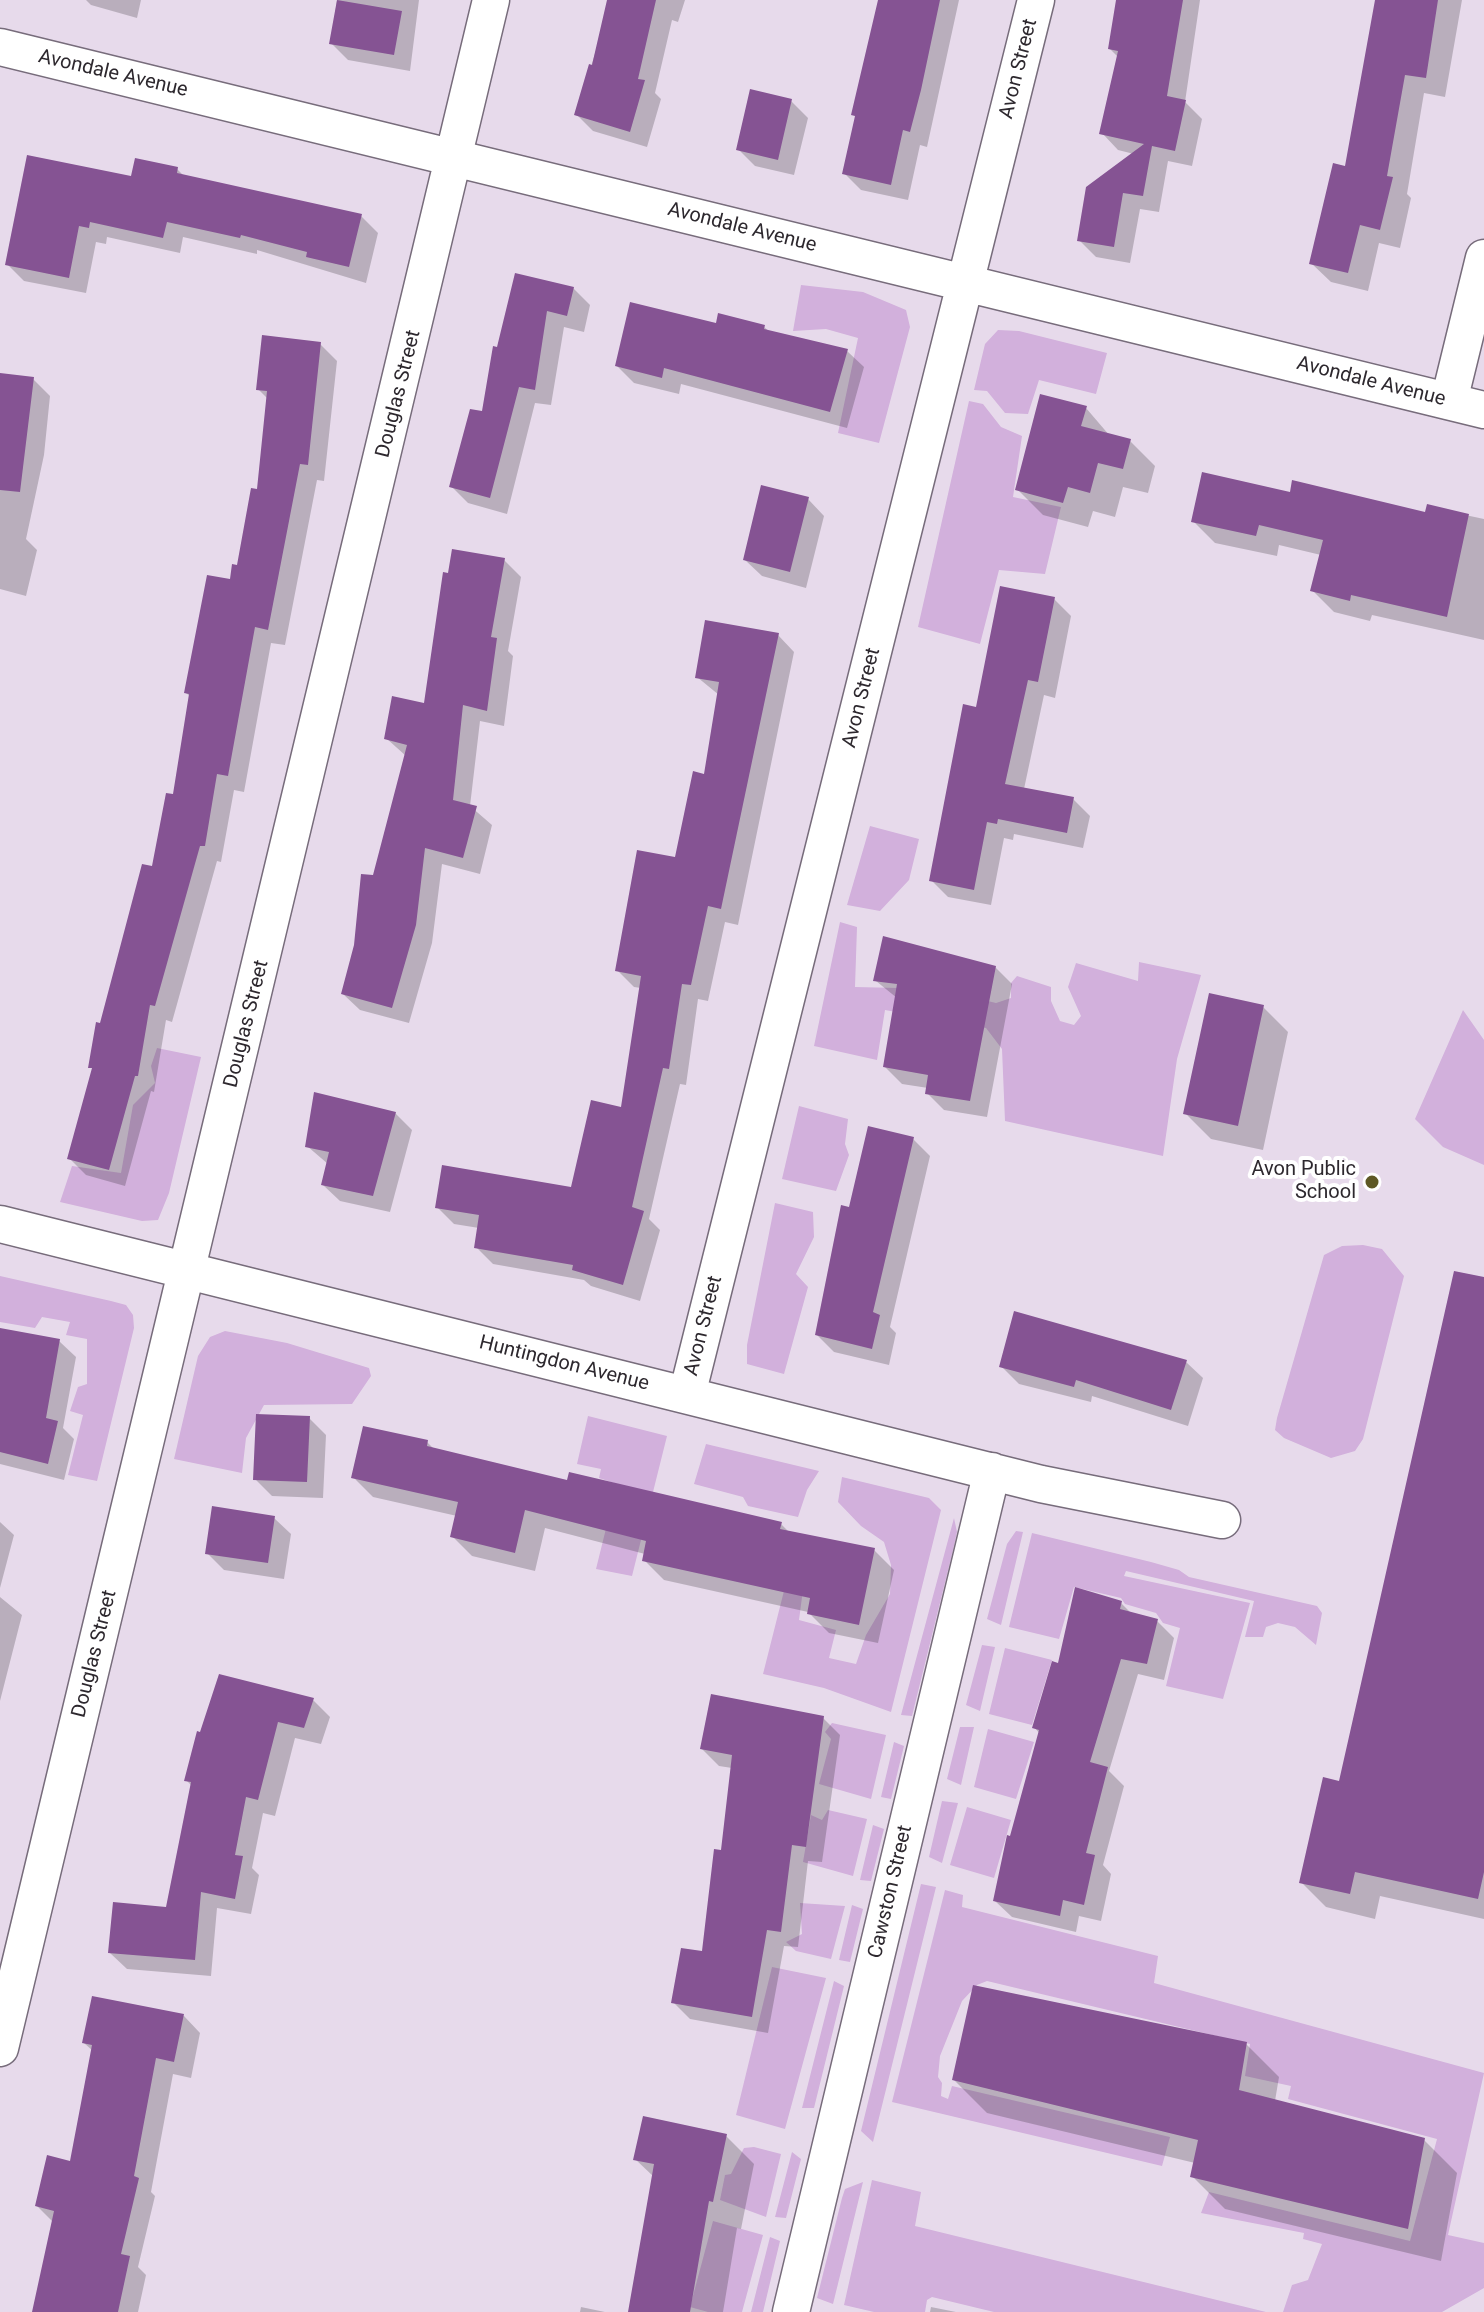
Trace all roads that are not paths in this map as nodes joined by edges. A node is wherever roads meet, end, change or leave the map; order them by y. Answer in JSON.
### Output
{"nodes":[{"id":1,"x":491,"y":0,"type":"edge"},
{"id":2,"x":1036,"y":0,"type":"edge"},
{"id":3,"x":0,"y":47,"type":"edge"},
{"id":4,"x":454,"y":156,"type":"junction"},
{"id":5,"x":1484,"y":258,"type":"edge"},
{"id":6,"x":965,"y":284,"type":"junction"},
{"id":7,"x":1449,"y":401,"type":"junction"},
{"id":8,"x":1484,"y":410,"type":"edge"},
{"id":9,"x":0,"y":1224,"type":"edge"},
{"id":10,"x":188,"y":1271,"type":"junction"},
{"id":11,"x":687,"y":1395,"type":"junction"},
{"id":12,"x":992,"y":1471,"type":"junction"},
{"id":13,"x":1222,"y":1520,"type":"dead end"},
{"id":14,"x":0,"y":2048,"type":"edge"},
{"id":15,"x":791,"y":2312,"type":"edge"}],
"edges":[{"from":1,"to":4,"type":"street","name":"Douglas Street"},
{"from":2,"to":6,"type":"street","name":"Avon Street"},
{"from":3,"to":4,"type":"street","name":"Avondale Avenue"},
{"from":4,"to":6,"type":"street","name":"Avondale Avenue"},
{"from":4,"to":10,"type":"street","name":"Douglas Street"},
{"from":5,"to":7,"type":"street"},
{"from":6,"to":7,"type":"street","name":"Avondale Avenue"},
{"from":6,"to":11,"type":"street","name":"Avon Street"},
{"from":7,"to":8,"type":"street","name":"Avondale Avenue"},
{"from":9,"to":10,"type":"street","name":"Huntingdon Avenue"},
{"from":10,"to":11,"type":"street","name":"Huntingdon Avenue"},
{"from":10,"to":14,"type":"street","name":"Douglas Street"},
{"from":11,"to":12,"type":"street","name":"Huntingdon Avenue"},
{"from":12,"to":13,"type":"street","name":"Huntingdon Avenue"},
{"from":12,"to":15,"type":"street","name":"Cawston Street"}]}
